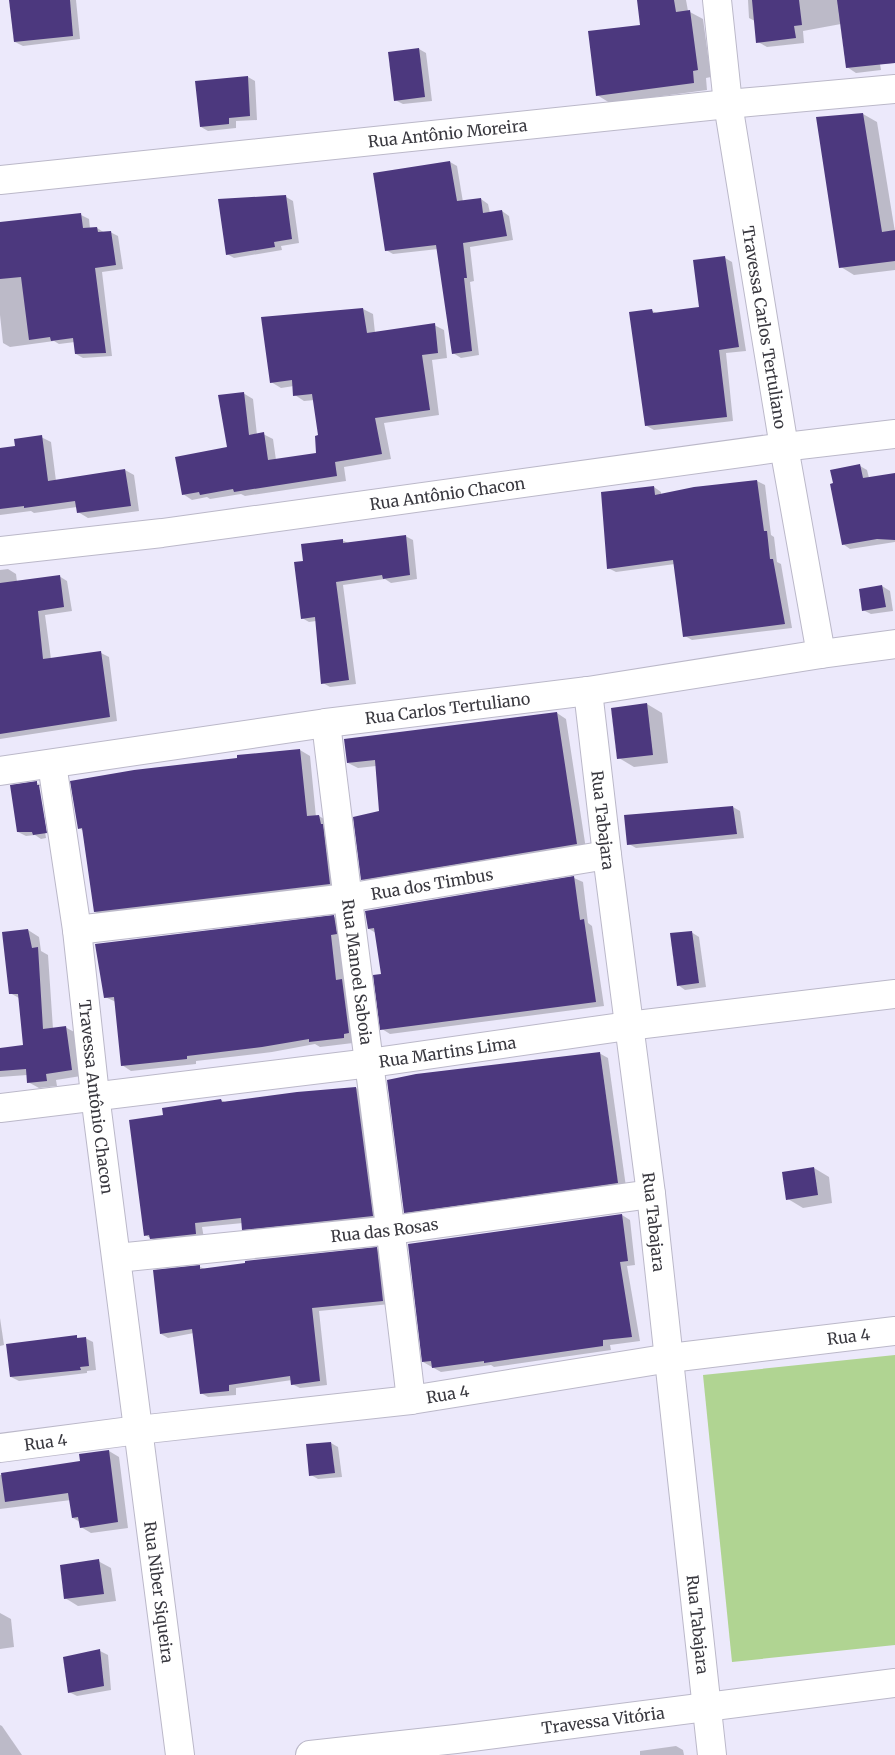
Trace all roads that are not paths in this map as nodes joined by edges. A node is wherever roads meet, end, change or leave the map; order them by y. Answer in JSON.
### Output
{"nodes":[{"id":1,"x":717,"y":0,"type":"edge"},
{"id":2,"x":895,"y":89,"type":"edge"},
{"id":3,"x":728,"y":104,"type":"junction"},
{"id":4,"x":0,"y":180,"type":"edge"},
{"id":5,"x":895,"y":434,"type":"edge"},
{"id":6,"x":784,"y":447,"type":"junction"},
{"id":7,"x":0,"y":551,"type":"edge"},
{"id":8,"x":895,"y":644,"type":"edge"},
{"id":9,"x":821,"y":654,"type":"junction"},
{"id":10,"x":588,"y":691,"type":"junction"},
{"id":11,"x":326,"y":723,"type":"junction"},
{"id":12,"x":52,"y":764,"type":"junction"},
{"id":13,"x":0,"y":770,"type":"edge"},
{"id":14,"x":607,"y":855,"type":"junction"},
{"id":15,"x":346,"y":898,"type":"junction"},
{"id":16,"x":77,"y":930,"type":"junction"},
{"id":17,"x":895,"y":994,"type":"edge"},
{"id":18,"x":628,"y":1026,"type":"junction"},
{"id":19,"x":370,"y":1063,"type":"junction"},
{"id":20,"x":95,"y":1095,"type":"junction"},
{"id":21,"x":0,"y":1108,"type":"edge"},
{"id":22,"x":651,"y":1194,"type":"junction"},
{"id":23,"x":392,"y":1230,"type":"junction"},
{"id":24,"x":117,"y":1258,"type":"junction"},
{"id":25,"x":895,"y":1331,"type":"edge"},
{"id":26,"x":670,"y":1358,"type":"junction"},
{"id":27,"x":411,"y":1400,"type":"junction"},
{"id":28,"x":138,"y":1430,"type":"junction"},
{"id":29,"x":0,"y":1448,"type":"edge"},
{"id":30,"x":895,"y":1683,"type":"edge"},
{"id":31,"x":706,"y":1706,"type":"junction"},
{"id":32,"x":180,"y":1755,"type":"edge"},
{"id":33,"x":310,"y":1755,"type":"edge"},
{"id":34,"x":712,"y":1755,"type":"edge"}],
"edges":[{"from":1,"to":3,"type":"street","name":"Travessa Carlos Tertuliano"},
{"from":2,"to":3,"type":"street","name":"Rua Antônio Moreira"},
{"from":3,"to":4,"type":"street","name":"Rua Antônio Moreira"},
{"from":3,"to":6,"type":"street","name":"Travessa Carlos Tertuliano"},
{"from":5,"to":6,"type":"street","name":"Rua Antônio Chacon"},
{"from":6,"to":7,"type":"street","name":"Rua Antônio Chacon"},
{"from":6,"to":9,"type":"street","name":"Travessa Carlos Tertuliano"},
{"from":8,"to":9,"type":"street","name":"Rua Carlos Tertuliano"},
{"from":9,"to":10,"type":"street","name":"Rua Carlos Tertuliano"},
{"from":10,"to":11,"type":"street","name":"Rua Carlos Tertuliano"},
{"from":10,"to":14,"type":"street","name":"Rua Tabajara"},
{"from":11,"to":12,"type":"street","name":"Rua Carlos Tertuliano"},
{"from":11,"to":15,"type":"street","name":"Rua Manoel Saboia"},
{"from":12,"to":13,"type":"street","name":"Rua Carlos Tertuliano"},
{"from":12,"to":16,"type":"street","name":"Travessa Antônio Chacon"},
{"from":14,"to":15,"type":"street","name":"Rua dos Timbus"},
{"from":14,"to":18,"type":"street","name":"Rua Tabajara"},
{"from":15,"to":16,"type":"street","name":"Rua dos Timbus"},
{"from":15,"to":19,"type":"street","name":"Rua Manoel Saboia"},
{"from":16,"to":20,"type":"street","name":"Travessa Antônio Chacon"},
{"from":17,"to":18,"type":"street","name":"Rua Martins Lima"},
{"from":18,"to":19,"type":"street","name":"Rua Martins Lima"},
{"from":18,"to":22,"type":"street","name":"Rua Tabajara"},
{"from":19,"to":20,"type":"street","name":"Rua Martins Lima"},
{"from":19,"to":23,"type":"street","name":"Rua Manoel Saboia"},
{"from":20,"to":21,"type":"street","name":"Rua Martins Lima"},
{"from":20,"to":24,"type":"street","name":"Travessa Antônio Chacon"},
{"from":22,"to":23,"type":"street","name":"Rua das Rosas"},
{"from":22,"to":26,"type":"street","name":"Rua Tabajara"},
{"from":23,"to":24,"type":"street","name":"Rua das Rosas"},
{"from":23,"to":27,"type":"street","name":"Rua Manoel Saboia"},
{"from":24,"to":28,"type":"street","name":"Travessa Antônio Chacon"},
{"from":25,"to":26,"type":"street","name":"Rua 4"},
{"from":26,"to":27,"type":"street","name":"Rua 4"},
{"from":26,"to":31,"type":"street","name":"Rua Tabajara"},
{"from":27,"to":28,"type":"street","name":"Rua 4"},
{"from":28,"to":29,"type":"street","name":"Rua 4"},
{"from":28,"to":32,"type":"street","name":"Rua Niber Siqueira"},
{"from":30,"to":31,"type":"street","name":"Travessa Vitória"},
{"from":31,"to":33,"type":"street","name":"Travessa Vitória"},
{"from":31,"to":34,"type":"street","name":"Rua Tabajara"}]}
